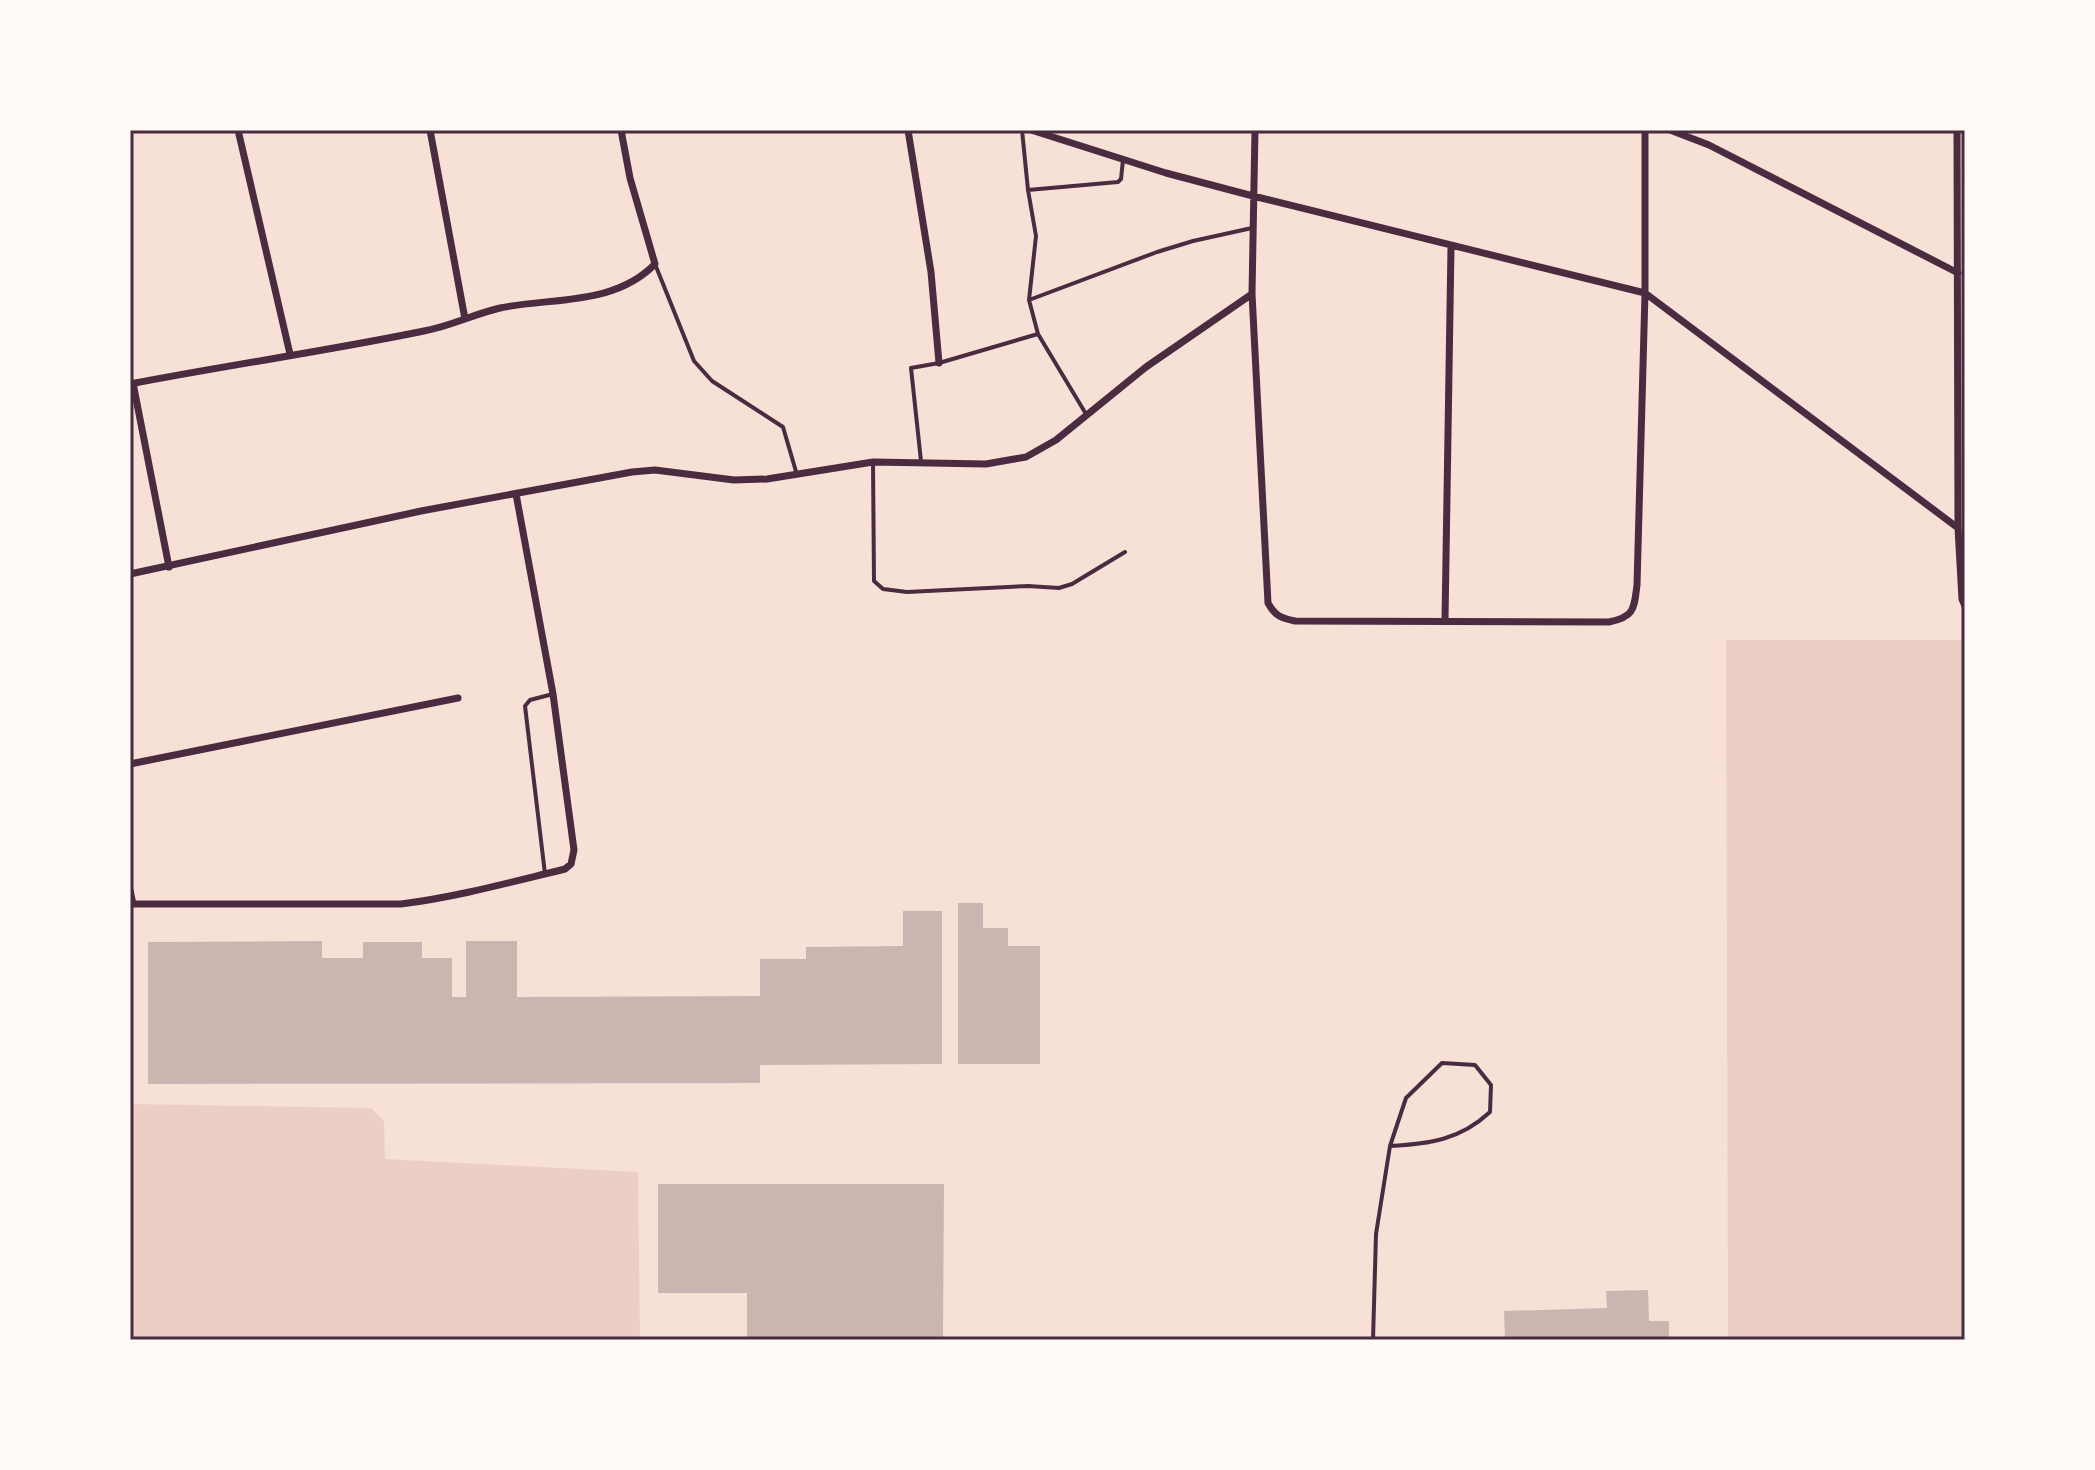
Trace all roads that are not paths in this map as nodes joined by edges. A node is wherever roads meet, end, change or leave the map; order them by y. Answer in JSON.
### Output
{"nodes":[{"id":1,"x":238,"y":130,"type":"edge"},
{"id":2,"x":430,"y":130,"type":"edge"},
{"id":3,"x":621,"y":130,"type":"edge"},
{"id":4,"x":908,"y":130,"type":"edge"},
{"id":5,"x":1022,"y":130,"type":"edge"},
{"id":6,"x":1031,"y":130,"type":"edge"},
{"id":7,"x":1255,"y":130,"type":"edge"},
{"id":8,"x":1645,"y":130,"type":"edge"},
{"id":9,"x":1670,"y":130,"type":"edge"},
{"id":10,"x":1957,"y":130,"type":"edge"},
{"id":11,"x":1123,"y":158,"type":"junction"},
{"id":12,"x":1028,"y":190,"type":"junction"},
{"id":13,"x":1253,"y":196,"type":"junction"},
{"id":14,"x":1252,"y":228,"type":"junction"},
{"id":15,"x":1962,"y":236,"type":"edge"},
{"id":16,"x":1451,"y":247,"type":"junction"},
{"id":17,"x":655,"y":264,"type":"junction"},
{"id":18,"x":1958,"y":273,"type":"junction"},
{"id":19,"x":1645,"y":293,"type":"junction"},
{"id":20,"x":1252,"y":294,"type":"junction"},
{"id":21,"x":1029,"y":300,"type":"junction"},
{"id":22,"x":465,"y":319,"type":"junction"},
{"id":23,"x":1038,"y":334,"type":"junction"},
{"id":24,"x":290,"y":354,"type":"junction"},
{"id":25,"x":939,"y":363,"type":"junction"},
{"id":26,"x":132,"y":384,"type":"edge"},
{"id":27,"x":1087,"y":416,"type":"junction"},
{"id":28,"x":921,"y":461,"type":"junction"},
{"id":29,"x":873,"y":462,"type":"junction"},
{"id":30,"x":797,"y":475,"type":"junction"},
{"id":31,"x":1962,"y":475,"type":"edge"},
{"id":32,"x":516,"y":494,"type":"junction"},
{"id":33,"x":1958,"y":528,"type":"junction"},
{"id":34,"x":1125,"y":552,"type":"dead end"},
{"id":35,"x":169,"y":567,"type":"junction"},
{"id":36,"x":130,"y":574,"type":"edge"},
{"id":37,"x":1964,"y":602,"type":"edge"},
{"id":38,"x":1445,"y":620,"type":"junction"},
{"id":39,"x":553,"y":694,"type":"junction"},
{"id":40,"x":458,"y":698,"type":"dead end"},
{"id":41,"x":130,"y":764,"type":"edge"},
{"id":42,"x":545,"y":874,"type":"junction"},
{"id":43,"x":130,"y":890,"type":"edge"},
{"id":44,"x":132,"y":904,"type":"edge"},
{"id":45,"x":1390,"y":1146,"type":"junction"},
{"id":46,"x":1373,"y":1340,"type":"edge"}],
"edges":[{"from":1,"to":24,"type":"street"},
{"from":2,"to":22,"type":"street"},
{"from":3,"to":17,"type":"street"},
{"from":4,"to":25,"type":"street"},
{"from":5,"to":12,"type":"lane"},
{"from":6,"to":11,"type":"street"},
{"from":7,"to":13,"type":"street"},
{"from":8,"to":19,"type":"street"},
{"from":9,"to":18,"type":"street"},
{"from":10,"to":15,"type":"street"},
{"from":11,"to":12,"type":"lane"},
{"from":11,"to":13,"type":"street"},
{"from":12,"to":21,"type":"lane"},
{"from":13,"to":14,"type":"street"},
{"from":13,"to":16,"type":"street"},
{"from":14,"to":20,"type":"street"},
{"from":14,"to":21,"type":"lane"},
{"from":15,"to":18,"type":"street"},
{"from":16,"to":19,"type":"street"},
{"from":16,"to":38,"type":"street"},
{"from":17,"to":22,"type":"street"},
{"from":17,"to":30,"type":"lane"},
{"from":18,"to":31,"type":"street"},
{"from":19,"to":33,"type":"street"},
{"from":19,"to":38,"type":"street"},
{"from":20,"to":27,"type":"street"},
{"from":20,"to":38,"type":"street"},
{"from":21,"to":23,"type":"lane"},
{"from":22,"to":24,"type":"street"},
{"from":23,"to":25,"type":"lane"},
{"from":23,"to":27,"type":"lane"},
{"from":24,"to":26,"type":"street"},
{"from":25,"to":28,"type":"lane"},
{"from":26,"to":35,"type":"street"},
{"from":27,"to":28,"type":"street"},
{"from":28,"to":29,"type":"street"},
{"from":29,"to":30,"type":"street"},
{"from":29,"to":34,"type":"lane"},
{"from":30,"to":32,"type":"street"},
{"from":31,"to":33,"type":"street"},
{"from":32,"to":35,"type":"street"},
{"from":32,"to":39,"type":"street"},
{"from":33,"to":37,"type":"street"},
{"from":35,"to":36,"type":"street"},
{"from":39,"to":42,"type":"street"},
{"from":39,"to":42,"type":"lane"},
{"from":40,"to":41,"type":"street"},
{"from":42,"to":44,"type":"street"},
{"from":43,"to":44,"type":"street"},
{"from":45,"to":45,"type":"lane"},
{"from":45,"to":46,"type":"lane"}]}
